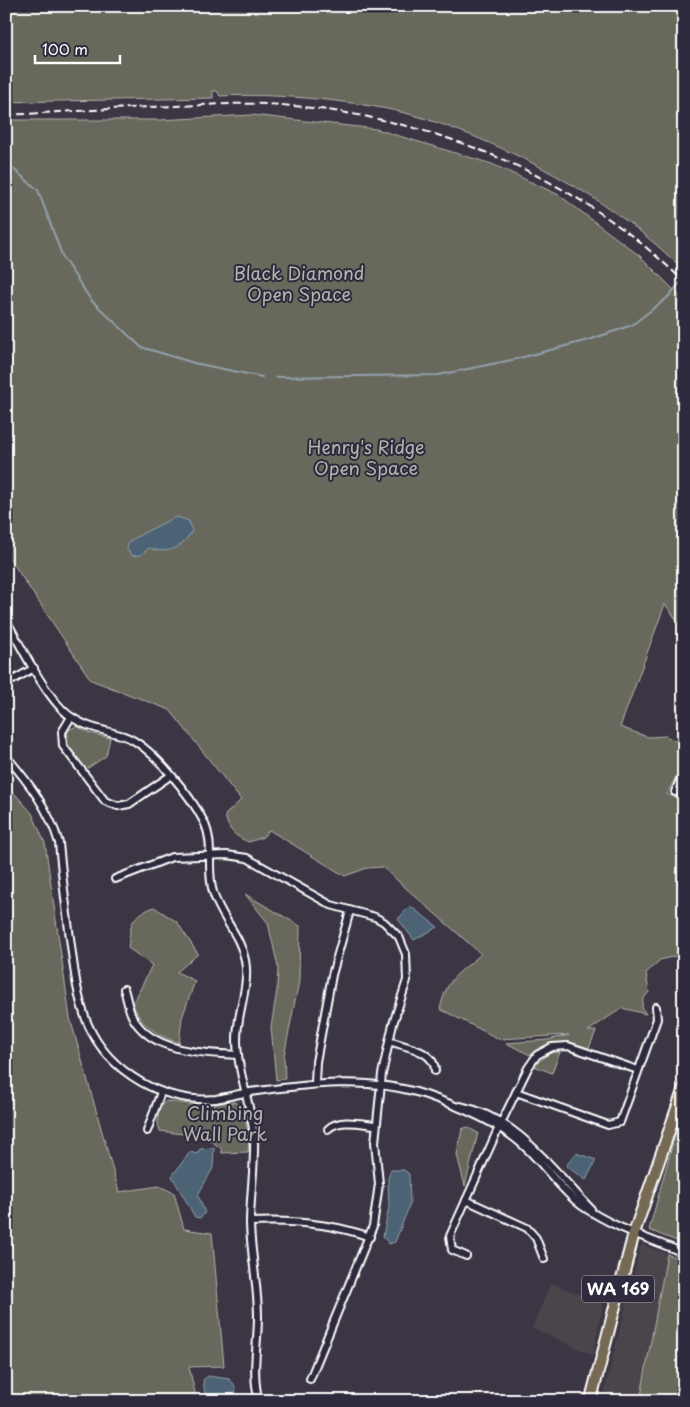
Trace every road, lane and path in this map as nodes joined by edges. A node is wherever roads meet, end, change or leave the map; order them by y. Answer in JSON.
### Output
{"nodes":[{"id":1,"x":6,"y":620,"type":"edge"},
{"id":2,"x":34,"y":668,"type":"junction"},
{"id":3,"x":6,"y":684,"type":"edge"},
{"id":4,"x":71,"y":717,"type":"junction"},
{"id":5,"x":6,"y":756,"type":"edge"},
{"id":6,"x":684,"y":771,"type":"edge"},
{"id":7,"x":170,"y":776,"type":"junction"},
{"id":8,"x":675,"y":792,"type":"dead end"},
{"id":9,"x":211,"y":854,"type":"junction"},
{"id":10,"x":116,"y":879,"type":"dead end"},
{"id":11,"x":350,"y":911,"type":"junction"},
{"id":12,"x":124,"y":989,"type":"dead end"},
{"id":13,"x":656,"y":1007,"type":"dead end"},
{"id":14,"x":389,"y":1041,"type":"junction"},
{"id":15,"x":238,"y":1055,"type":"junction"},
{"id":16,"x":638,"y":1070,"type":"junction"},
{"id":17,"x":435,"y":1071,"type":"dead end"},
{"id":18,"x":315,"y":1083,"type":"junction"},
{"id":19,"x":380,"y":1085,"type":"junction"},
{"id":20,"x":684,"y":1088,"type":"edge"},
{"id":21,"x":161,"y":1092,"type":"junction"},
{"id":22,"x":516,"y":1092,"type":"junction"},
{"id":23,"x":246,"y":1093,"type":"junction"},
{"id":24,"x":500,"y":1124,"type":"junction"},
{"id":25,"x":376,"y":1125,"type":"junction"},
{"id":26,"x":328,"y":1129,"type":"dead end"},
{"id":27,"x":147,"y":1131,"type":"dead end"},
{"id":28,"x":466,"y":1200,"type":"junction"},
{"id":29,"x":250,"y":1222,"type":"junction"},
{"id":30,"x":634,"y":1233,"type":"junction"},
{"id":31,"x":370,"y":1237,"type":"junction"},
{"id":32,"x":684,"y":1253,"type":"edge"},
{"id":33,"x":466,"y":1256,"type":"dead end"},
{"id":34,"x":544,"y":1259,"type":"dead end"},
{"id":35,"x":310,"y":1379,"type":"dead end"},
{"id":36,"x":590,"y":1400,"type":"edge"},
{"id":37,"x":258,"y":1401,"type":"edge"}],
"edges":[{"from":1,"to":2,"type":"street"},
{"from":2,"to":3,"type":"street"},
{"from":2,"to":4,"type":"street"},
{"from":4,"to":7,"type":"street"},
{"from":4,"to":7,"type":"street"},
{"from":5,"to":21,"type":"street"},
{"from":6,"to":8,"type":"street"},
{"from":7,"to":9,"type":"street"},
{"from":9,"to":10,"type":"street"},
{"from":9,"to":11,"type":"street"},
{"from":9,"to":15,"type":"street"},
{"from":11,"to":14,"type":"street"},
{"from":11,"to":18,"type":"street"},
{"from":12,"to":15,"type":"street"},
{"from":13,"to":16,"type":"street"},
{"from":14,"to":17,"type":"street"},
{"from":14,"to":19,"type":"street"},
{"from":15,"to":23,"type":"street"},
{"from":16,"to":22,"type":"street"},
{"from":16,"to":22,"type":"street"},
{"from":18,"to":19,"type":"street"},
{"from":18,"to":23,"type":"street"},
{"from":19,"to":24,"type":"street"},
{"from":19,"to":25,"type":"street"},
{"from":20,"to":30,"type":"main road","number":"WA 169"},
{"from":21,"to":23,"type":"street"},
{"from":21,"to":27,"type":"street"},
{"from":22,"to":24,"type":"street"},
{"from":23,"to":29,"type":"street"},
{"from":24,"to":28,"type":"street"},
{"from":24,"to":30,"type":"street"},
{"from":25,"to":26,"type":"street"},
{"from":25,"to":31,"type":"street"},
{"from":28,"to":33,"type":"street"},
{"from":28,"to":34,"type":"street"},
{"from":29,"to":31,"type":"street"},
{"from":29,"to":37,"type":"street"},
{"from":30,"to":32,"type":"street"},
{"from":30,"to":36,"type":"main road","number":"WA 169"},
{"from":31,"to":35,"type":"street"}]}
